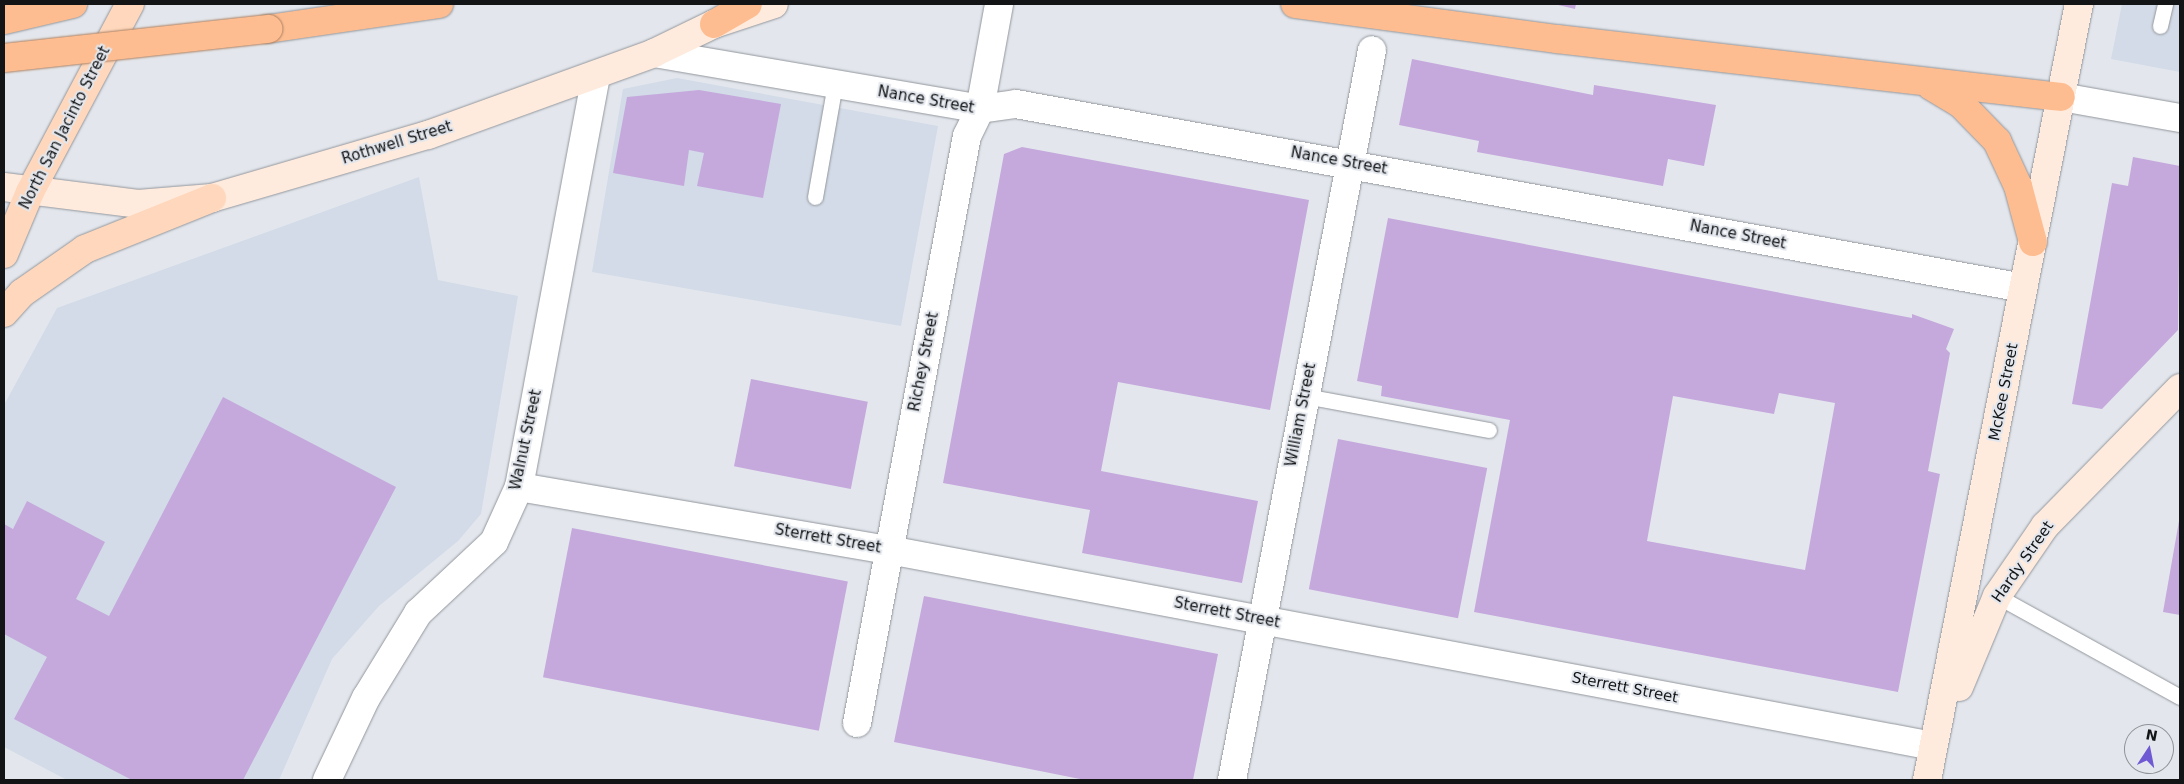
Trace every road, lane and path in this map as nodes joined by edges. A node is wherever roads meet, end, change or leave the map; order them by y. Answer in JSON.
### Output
{"nodes":[{"id":1,"x":72,"y":4,"type":"edge"},
{"id":2,"x":130,"y":4,"type":"edge"},
{"id":3,"x":439,"y":4,"type":"edge"},
{"id":4,"x":748,"y":4,"type":"edge"},
{"id":5,"x":774,"y":4,"type":"edge"},
{"id":6,"x":999,"y":4,"type":"edge"},
{"id":7,"x":1295,"y":4,"type":"edge"},
{"id":8,"x":2079,"y":4,"type":"edge"},
{"id":9,"x":2165,"y":4,"type":"edge"},
{"id":10,"x":4,"y":20,"type":"edge"},
{"id":11,"x":714,"y":24,"type":"junction"},
{"id":12,"x":2160,"y":26,"type":"dead end"},
{"id":13,"x":1372,"y":50,"type":"dead end"},
{"id":14,"x":654,"y":53,"type":"junction"},
{"id":15,"x":4,"y":58,"type":"edge"},
{"id":16,"x":596,"y":75,"type":"junction"},
{"id":17,"x":1923,"y":82,"type":"junction"},
{"id":18,"x":835,"y":84,"type":"junction"},
{"id":19,"x":2061,"y":96,"type":"junction"},
{"id":20,"x":980,"y":109,"type":"junction"},
{"id":21,"x":2180,"y":118,"type":"edge"},
{"id":22,"x":1349,"y":163,"type":"junction"},
{"id":23,"x":4,"y":187,"type":"edge"},
{"id":24,"x":30,"y":192,"type":"junction"},
{"id":25,"x":815,"y":197,"type":"dead end"},
{"id":26,"x":212,"y":198,"type":"junction"},
{"id":27,"x":2033,"y":242,"type":"junction"},
{"id":28,"x":4,"y":254,"type":"edge"},
{"id":29,"x":2023,"y":288,"type":"junction"},
{"id":30,"x":5,"y":311,"type":"edge"},
{"id":31,"x":2180,"y":388,"type":"edge"},
{"id":32,"x":1305,"y":396,"type":"junction"},
{"id":33,"x":1489,"y":430,"type":"dead end"},
{"id":34,"x":519,"y":487,"type":"junction"},
{"id":35,"x":889,"y":550,"type":"junction"},
{"id":36,"x":1997,"y":596,"type":"junction"},
{"id":37,"x":1262,"y":619,"type":"junction"},
{"id":38,"x":2180,"y":696,"type":"edge"},
{"id":39,"x":857,"y":723,"type":"dead end"},
{"id":40,"x":1933,"y":746,"type":"junction"},
{"id":41,"x":327,"y":780,"type":"edge"},
{"id":42,"x":1232,"y":780,"type":"edge"},
{"id":43,"x":1927,"y":780,"type":"edge"}],
"edges":[{"from":1,"to":10,"type":"highway"},
{"from":2,"to":24,"type":"main road","name":"North San Jacinto Street"},
{"from":3,"to":15,"type":"highway","bridge":true},
{"from":4,"to":11,"type":"highway"},
{"from":5,"to":11,"type":"main road","name":"Rothwell Street"},
{"from":6,"to":20,"type":"street","name":"Richey Street"},
{"from":7,"to":17,"type":"highway"},
{"from":8,"to":19,"type":"main road","name":"McKee Street"},
{"from":9,"to":12,"type":"lane"},
{"from":11,"to":14,"type":"main road","name":"Rothwell Street"},
{"from":13,"to":22,"type":"street","name":"William Street"},
{"from":14,"to":16,"type":"main road","name":"Rothwell Street"},
{"from":14,"to":18,"type":"street","name":"Nance Street"},
{"from":16,"to":26,"type":"main road","name":"Rothwell Street"},
{"from":16,"to":34,"type":"street","name":"Walnut Street"},
{"from":17,"to":19,"type":"highway"},
{"from":17,"to":27,"type":"highway"},
{"from":18,"to":20,"type":"street","name":"Nance Street"},
{"from":18,"to":25,"type":"lane"},
{"from":19,"to":21,"type":"street"},
{"from":19,"to":27,"type":"main road","name":"McKee Street"},
{"from":20,"to":22,"type":"street","name":"Nance Street"},
{"from":20,"to":35,"type":"street","name":"Richey Street"},
{"from":22,"to":29,"type":"street","name":"Nance Street"},
{"from":22,"to":32,"type":"street","name":"William Street"},
{"from":23,"to":24,"type":"main road","name":"Rothwell Street"},
{"from":24,"to":26,"type":"main road","name":"Rothwell Street"},
{"from":24,"to":28,"type":"main road","name":"North San Jacinto Street"},
{"from":26,"to":30,"type":"main road"},
{"from":27,"to":29,"type":"main road","name":"McKee Street"},
{"from":29,"to":40,"type":"main road","name":"McKee Street"},
{"from":31,"to":36,"type":"main road","name":"Hardy Street"},
{"from":32,"to":33,"type":"lane"},
{"from":32,"to":37,"type":"street","name":"William Street"},
{"from":34,"to":35,"type":"street","name":"Sterrett Street"},
{"from":34,"to":41,"type":"street","name":"Walnut Street"},
{"from":35,"to":37,"type":"street","name":"Sterrett Street"},
{"from":35,"to":39,"type":"street","name":"Richey Street"},
{"from":36,"to":38,"type":"lane"},
{"from":36,"to":40,"type":"main road","name":"Hardy Street"},
{"from":37,"to":40,"type":"street","name":"Sterrett Street"},
{"from":37,"to":42,"type":"street","name":"William Street"},
{"from":40,"to":43,"type":"main road","name":"McKee Street"}]}
